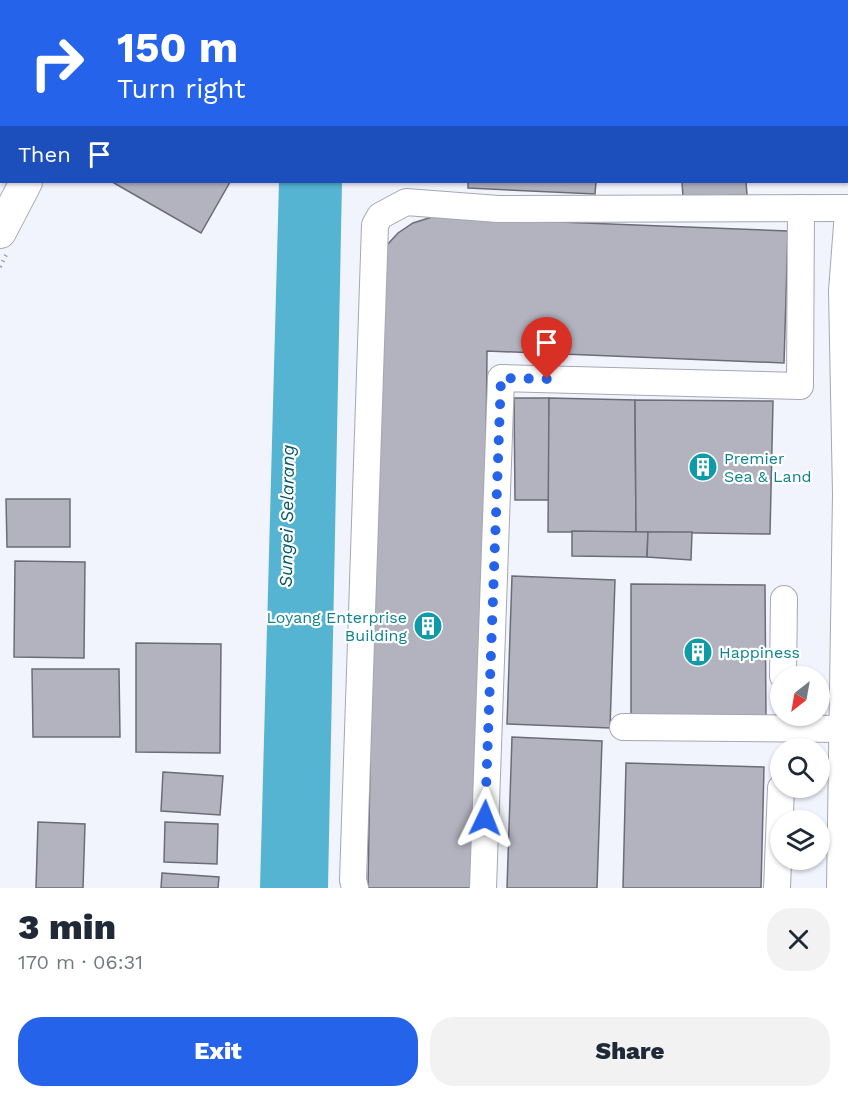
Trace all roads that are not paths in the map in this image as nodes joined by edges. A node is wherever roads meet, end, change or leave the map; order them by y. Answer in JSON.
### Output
{"nodes":[{"id":1,"x":25,"y":183,"type":"edge"},
{"id":2,"x":801,"y":208,"type":"junction"},
{"id":3,"x":848,"y":210,"type":"edge"},
{"id":4,"x":0,"y":232,"type":"edge"},
{"id":5,"x":846,"y":556,"type":"edge"},
{"id":6,"x":784,"y":599,"type":"dead end"},
{"id":7,"x":783,"y":666,"type":"edge"},
{"id":8,"x":770,"y":722,"type":"edge"},
{"id":9,"x":817,"y":726,"type":"edge"},
{"id":10,"x":623,"y":727,"type":"dead end"},
{"id":11,"x":844,"y":729,"type":"junction"},
{"id":12,"x":781,"y":798,"type":"edge"},
{"id":13,"x":845,"y":804,"type":"edge"},
{"id":14,"x":355,"y":888,"type":"edge"},
{"id":15,"x":483,"y":888,"type":"edge"},
{"id":16,"x":777,"y":888,"type":"edge"},
{"id":17,"x":840,"y":888,"type":"edge"}],
"edges":[{"from":1,"to":4,"type":"main road"},
{"from":2,"to":3,"type":"street"},
{"from":2,"to":14,"type":"street"},
{"from":2,"to":15,"type":"street"},
{"from":3,"to":5,"type":"street"},
{"from":5,"to":11,"type":"street"},
{"from":6,"to":7,"type":"street"},
{"from":8,"to":10,"type":"street"},
{"from":9,"to":11,"type":"street"},
{"from":11,"to":13,"type":"street"},
{"from":12,"to":16,"type":"street"},
{"from":13,"to":17,"type":"street"}]}
